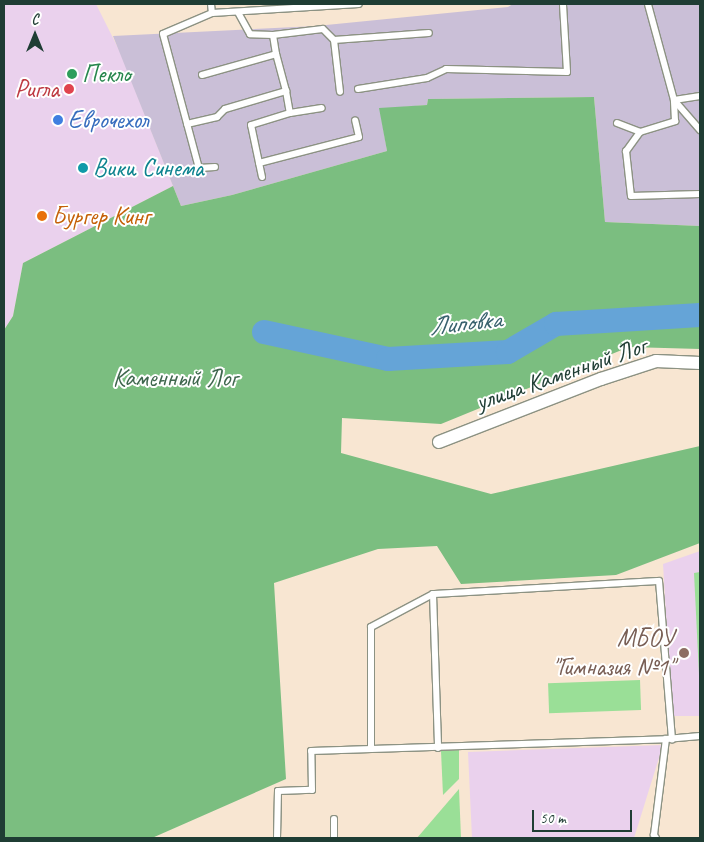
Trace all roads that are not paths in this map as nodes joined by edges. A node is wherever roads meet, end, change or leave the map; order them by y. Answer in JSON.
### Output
{"nodes":[{"id":1,"x":211,"y":4,"type":"edge"},
{"id":2,"x":359,"y":4,"type":"edge"},
{"id":3,"x":563,"y":4,"type":"edge"},
{"id":4,"x":648,"y":4,"type":"edge"},
{"id":5,"x":238,"y":12,"type":"junction"},
{"id":6,"x":212,"y":13,"type":"junction"},
{"id":7,"x":429,"y":33,"type":"dead end"},
{"id":8,"x":273,"y":35,"type":"junction"},
{"id":9,"x":334,"y":40,"type":"junction"},
{"id":10,"x":276,"y":54,"type":"junction"},
{"id":11,"x":202,"y":75,"type":"dead end"},
{"id":12,"x":358,"y":89,"type":"dead end"},
{"id":13,"x":286,"y":91,"type":"junction"},
{"id":14,"x":340,"y":92,"type":"dead end"},
{"id":15,"x":700,"y":96,"type":"edge"},
{"id":16,"x":674,"y":100,"type":"junction"},
{"id":17,"x":322,"y":108,"type":"dead end"},
{"id":18,"x":290,"y":113,"type":"junction"},
{"id":19,"x":355,"y":120,"type":"dead end"},
{"id":20,"x":617,"y":123,"type":"dead end"},
{"id":21,"x":187,"y":124,"type":"junction"},
{"id":22,"x":700,"y":130,"type":"edge"},
{"id":23,"x":640,"y":132,"type":"junction"},
{"id":24,"x":259,"y":163,"type":"junction"},
{"id":25,"x":216,"y":167,"type":"dead end"},
{"id":26,"x":262,"y":177,"type":"dead end"},
{"id":27,"x":700,"y":194,"type":"edge"},
{"id":28,"x":700,"y":364,"type":"edge"},
{"id":29,"x":439,"y":442,"type":"dead end"},
{"id":30,"x":433,"y":594,"type":"junction"},
{"id":31,"x":700,"y":736,"type":"edge"},
{"id":32,"x":669,"y":739,"type":"junction"},
{"id":33,"x":438,"y":748,"type":"junction"},
{"id":34,"x":371,"y":750,"type":"junction"},
{"id":35,"x":334,"y":819,"type":"dead end"},
{"id":36,"x":278,"y":838,"type":"edge"},
{"id":37,"x":334,"y":838,"type":"edge"},
{"id":38,"x":656,"y":838,"type":"edge"}],
"edges":[{"from":1,"to":6,"type":"lane"},
{"from":2,"to":5,"type":"lane"},
{"from":3,"to":12,"type":"lane"},
{"from":4,"to":16,"type":"lane"},
{"from":5,"to":6,"type":"lane"},
{"from":5,"to":8,"type":"lane"},
{"from":6,"to":21,"type":"lane"},
{"from":7,"to":9,"type":"lane"},
{"from":8,"to":9,"type":"lane"},
{"from":8,"to":10,"type":"lane"},
{"from":9,"to":14,"type":"lane"},
{"from":10,"to":11,"type":"lane"},
{"from":10,"to":13,"type":"lane"},
{"from":13,"to":18,"type":"lane"},
{"from":13,"to":21,"type":"lane"},
{"from":15,"to":16,"type":"lane"},
{"from":16,"to":22,"type":"lane"},
{"from":16,"to":23,"type":"lane"},
{"from":17,"to":18,"type":"lane"},
{"from":18,"to":24,"type":"lane"},
{"from":19,"to":24,"type":"lane"},
{"from":20,"to":23,"type":"lane"},
{"from":21,"to":25,"type":"lane"},
{"from":23,"to":27,"type":"lane"},
{"from":24,"to":26,"type":"lane"},
{"from":28,"to":29,"type":"street","name":"улица Каменный Лог"},
{"from":30,"to":32,"type":"lane"},
{"from":30,"to":33,"type":"lane"},
{"from":30,"to":34,"type":"lane"},
{"from":31,"to":32,"type":"lane"},
{"from":32,"to":33,"type":"lane"},
{"from":32,"to":38,"type":"lane"},
{"from":33,"to":34,"type":"lane"},
{"from":34,"to":36,"type":"lane"},
{"from":35,"to":37,"type":"lane"}]}
